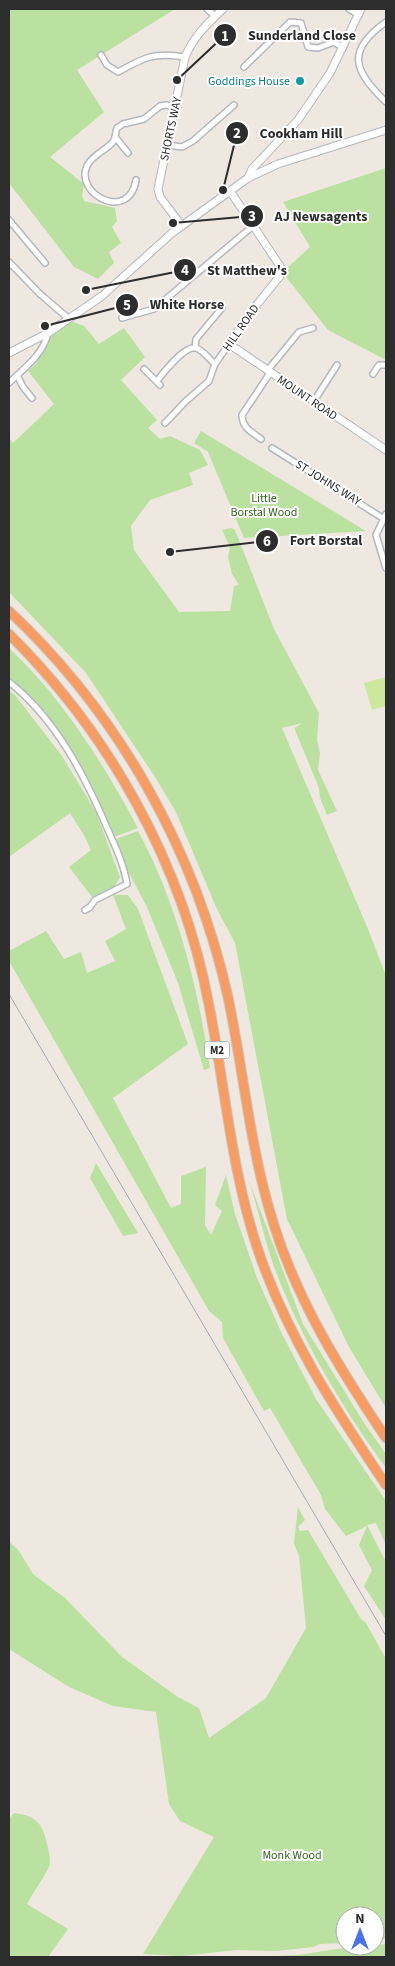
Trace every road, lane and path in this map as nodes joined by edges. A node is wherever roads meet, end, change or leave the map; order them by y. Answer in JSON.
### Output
{"nodes":[{"id":1,"x":208,"y":9,"type":"edge"},
{"id":2,"x":223,"y":9,"type":"edge"},
{"id":3,"x":349,"y":9,"type":"edge"},
{"id":4,"x":360,"y":12,"type":"edge"},
{"id":5,"x":215,"y":16,"type":"junction"},
{"id":6,"x":386,"y":22,"type":"edge"},
{"id":7,"x":343,"y":48,"type":"junction"},
{"id":8,"x":101,"y":54,"type":"dead end"},
{"id":9,"x":185,"y":57,"type":"junction"},
{"id":10,"x":244,"y":67,"type":"dead end"},
{"id":11,"x":386,"y":102,"type":"edge"},
{"id":12,"x":234,"y":105,"type":"dead end"},
{"id":13,"x":175,"y":107,"type":"junction"},
{"id":14,"x":386,"y":130,"type":"edge"},
{"id":15,"x":116,"y":138,"type":"junction"},
{"id":16,"x":167,"y":145,"type":"junction"},
{"id":17,"x":128,"y":152,"type":"dead end"},
{"id":18,"x":248,"y":178,"type":"junction"},
{"id":19,"x":136,"y":180,"type":"dead end"},
{"id":20,"x":230,"y":191,"type":"junction"},
{"id":21,"x":9,"y":220,"type":"edge"},
{"id":22,"x":182,"y":226,"type":"junction"},
{"id":23,"x":253,"y":226,"type":"junction"},
{"id":24,"x":9,"y":262,"type":"edge"},
{"id":25,"x":45,"y":263,"type":"dead end"},
{"id":26,"x":222,"y":308,"type":"dead end"},
{"id":27,"x":68,"y":318,"type":"junction"},
{"id":28,"x":122,"y":318,"type":"dead end"},
{"id":29,"x":313,"y":328,"type":"dead end"},
{"id":30,"x":48,"y":333,"type":"junction"},
{"id":31,"x":229,"y":344,"type":"junction"},
{"id":32,"x":195,"y":348,"type":"junction"},
{"id":33,"x":9,"y":353,"type":"edge"},
{"id":34,"x":215,"y":364,"type":"junction"},
{"id":35,"x":337,"y":365,"type":"dead end"},
{"id":36,"x":386,"y":365,"type":"edge"},
{"id":37,"x":144,"y":369,"type":"dead end"},
{"id":38,"x":268,"y":372,"type":"junction"},
{"id":39,"x":373,"y":374,"type":"dead end"},
{"id":40,"x":17,"y":376,"type":"junction"},
{"id":41,"x":9,"y":383,"type":"edge"},
{"id":42,"x":32,"y":398,"type":"dead end"},
{"id":43,"x":314,"y":401,"type":"junction"},
{"id":44,"x":165,"y":423,"type":"dead end"},
{"id":45,"x":261,"y":439,"type":"dead end"},
{"id":46,"x":272,"y":448,"type":"dead end"},
{"id":47,"x":386,"y":450,"type":"edge"},
{"id":48,"x":385,"y":516,"type":"edge"},
{"id":49,"x":386,"y":568,"type":"edge"},
{"id":50,"x":9,"y":611,"type":"edge"},
{"id":51,"x":9,"y":634,"type":"edge"},
{"id":52,"x":9,"y":682,"type":"edge"},
{"id":53,"x":85,"y":910,"type":"dead end"},
{"id":54,"x":386,"y":1438,"type":"edge"},
{"id":55,"x":386,"y":1485,"type":"edge"}],
"edges":[{"from":1,"to":5,"type":"street"},
{"from":2,"to":5,"type":"street","name":"SHORTS WAY"},
{"from":3,"to":4,"type":"street"},
{"from":4,"to":7,"type":"street"},
{"from":5,"to":9,"type":"street","name":"SHORTS WAY"},
{"from":6,"to":11,"type":"street"},
{"from":7,"to":10,"type":"street"},
{"from":7,"to":18,"type":"street"},
{"from":8,"to":9,"type":"street"},
{"from":9,"to":13,"type":"street","name":"SHORTS WAY"},
{"from":12,"to":16,"type":"street"},
{"from":13,"to":15,"type":"street"},
{"from":13,"to":16,"type":"street","name":"SHORTS WAY"},
{"from":14,"to":18,"type":"street"},
{"from":15,"to":17,"type":"street"},
{"from":15,"to":19,"type":"street"},
{"from":16,"to":22,"type":"street","name":"SHORTS WAY"},
{"from":18,"to":20,"type":"street"},
{"from":20,"to":22,"type":"street"},
{"from":20,"to":23,"type":"street"},
{"from":21,"to":25,"type":"street"},
{"from":22,"to":27,"type":"street"},
{"from":23,"to":28,"type":"street"},
{"from":23,"to":31,"type":"street","name":"HILL ROAD"},
{"from":24,"to":27,"type":"street"},
{"from":26,"to":32,"type":"street"},
{"from":27,"to":30,"type":"street"},
{"from":29,"to":38,"type":"street"},
{"from":30,"to":33,"type":"street"},
{"from":30,"to":40,"type":"street"},
{"from":31,"to":34,"type":"street","name":"HILL ROAD"},
{"from":31,"to":38,"type":"street","name":"MOUNT ROAD"},
{"from":32,"to":34,"type":"street"},
{"from":32,"to":37,"type":"street"},
{"from":34,"to":44,"type":"street","name":"HILL ROAD"},
{"from":35,"to":43,"type":"street"},
{"from":36,"to":39,"type":"street"},
{"from":38,"to":43,"type":"street","name":"MOUNT ROAD"},
{"from":38,"to":45,"type":"street"},
{"from":40,"to":41,"type":"street"},
{"from":40,"to":42,"type":"street"},
{"from":43,"to":47,"type":"street","name":"MOUNT ROAD"},
{"from":46,"to":48,"type":"street","name":"ST JOHNS WAY"},
{"from":48,"to":49,"type":"street"},
{"from":50,"to":54,"type":"highway","number":"M2"},
{"from":51,"to":55,"type":"highway","number":"M2"},
{"from":52,"to":53,"type":"street"}]}
